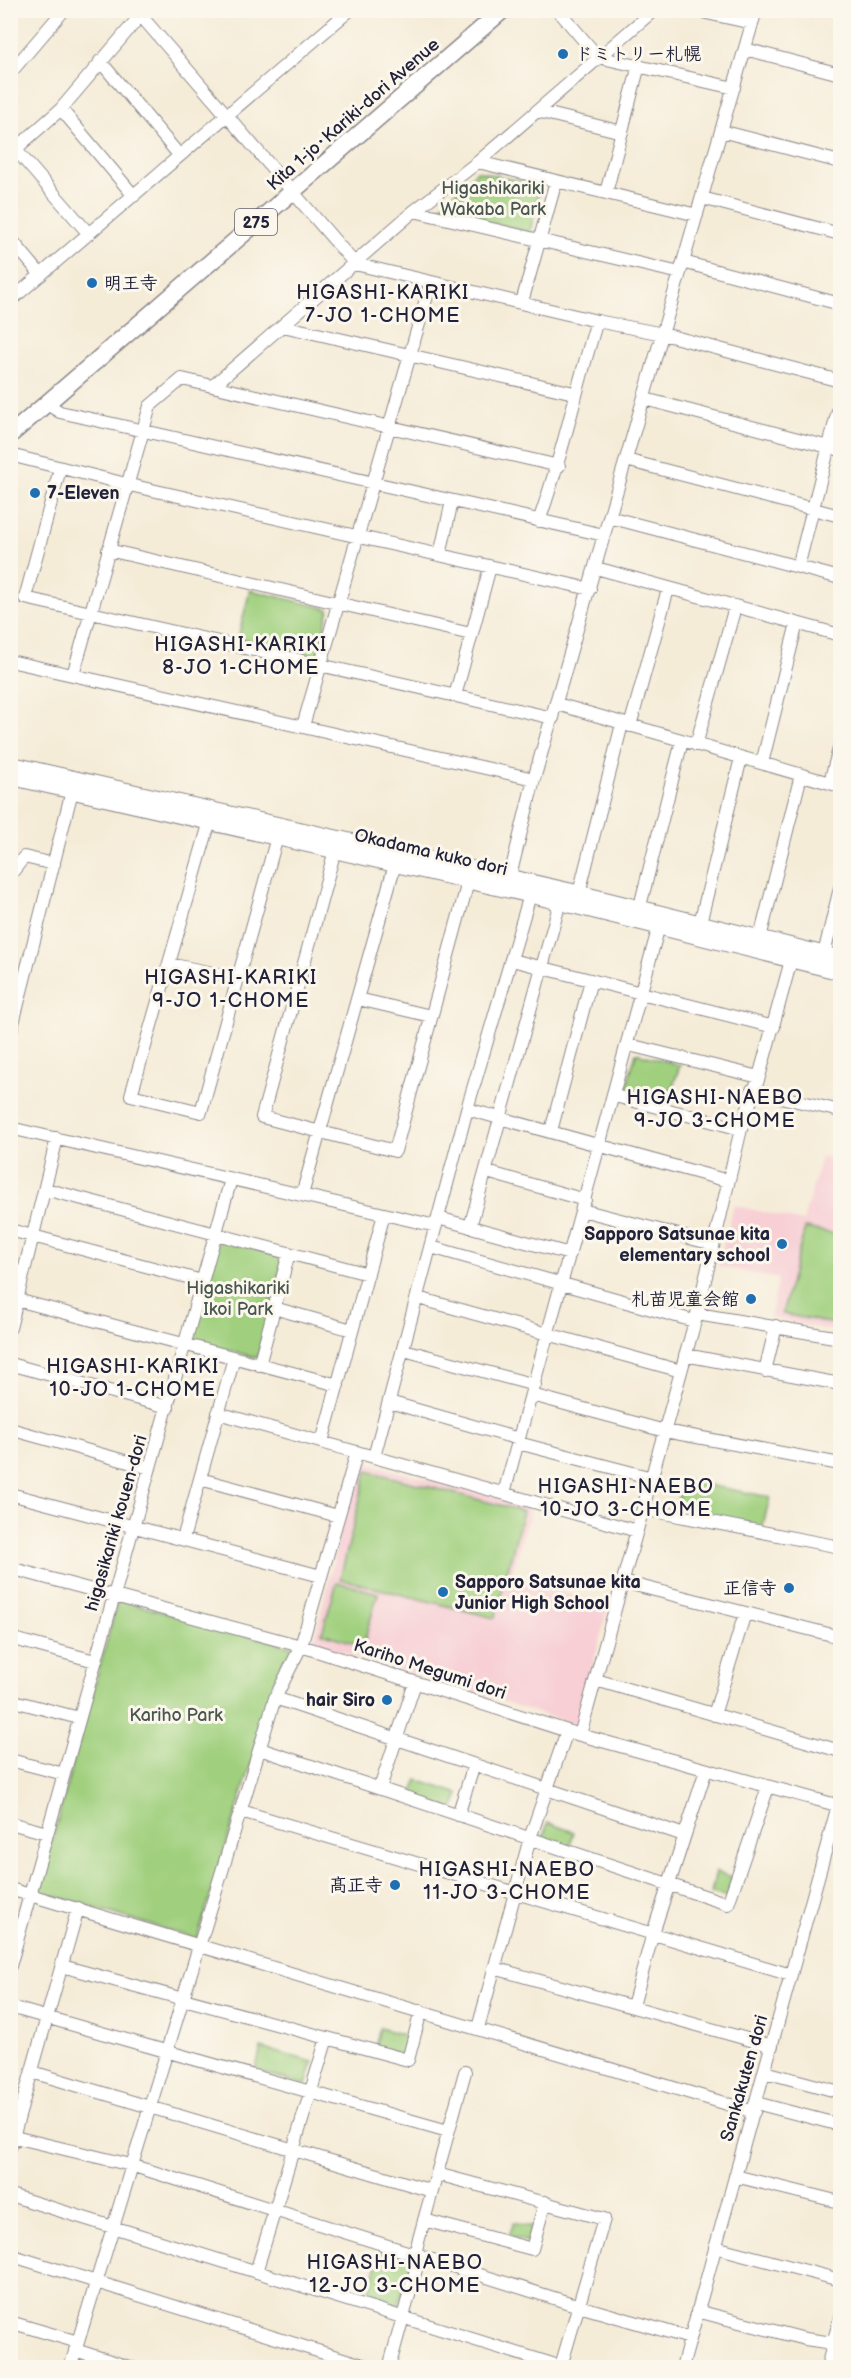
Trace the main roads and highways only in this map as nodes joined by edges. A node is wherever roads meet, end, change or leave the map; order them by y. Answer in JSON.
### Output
{"nodes":[{"id":1,"x":503,"y":10,"type":"edge"},
{"id":2,"x":10,"y":435,"type":"edge"},
{"id":3,"x":10,"y":764,"type":"edge"},
{"id":4,"x":10,"y":777,"type":"edge"},
{"id":5,"x":74,"y":785,"type":"junction"},
{"id":6,"x":211,"y":816,"type":"junction"},
{"id":7,"x":508,"y":884,"type":"junction"},
{"id":8,"x":793,"y":953,"type":"junction"},
{"id":9,"x":840,"y":958,"type":"edge"},
{"id":10,"x":840,"y":972,"type":"edge"}],
"edges":[{"from":1,"to":2,"type":"highway","name":"Kita 1-jo･Kariki-dori Avenue","number":"275"},
{"from":3,"to":5,"type":"main road","name":"Okadama kuko dori"},
{"from":4,"to":5,"type":"main road","name":"Okadama kuko dori"},
{"from":5,"to":6,"type":"main road","name":"Okadama kuko dori"},
{"from":6,"to":7,"type":"main road","name":"Okadama kuko dori"},
{"from":6,"to":7,"type":"main road","name":"Okadama kuko dori"},
{"from":7,"to":8,"type":"main road","name":"Okadama kuko dori"},
{"from":7,"to":8,"type":"main road","name":"Okadama kuko dori"},
{"from":8,"to":9,"type":"main road","name":"Okadama kuko dori"},
{"from":8,"to":10,"type":"main road","name":"Okadama kuko dori"}]}
